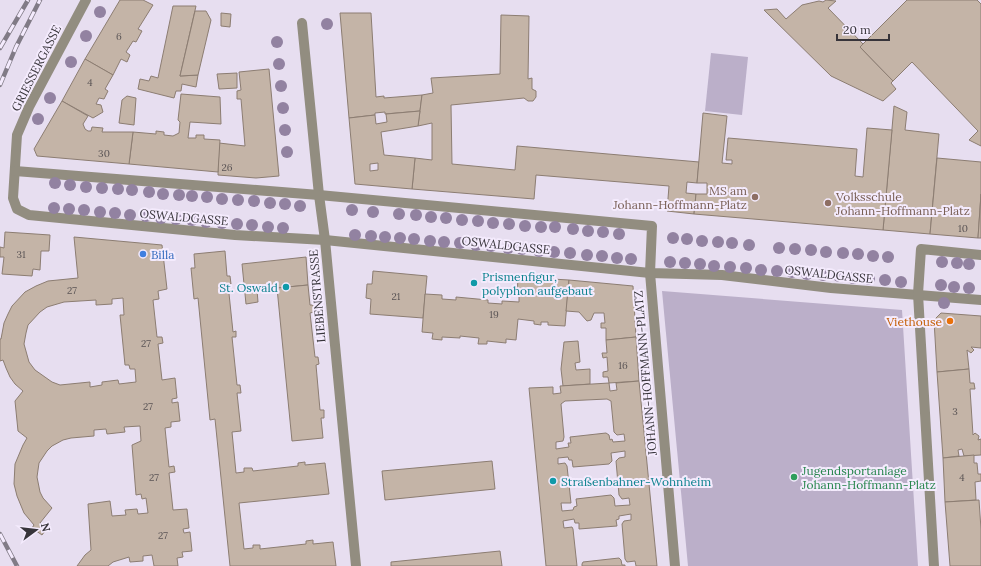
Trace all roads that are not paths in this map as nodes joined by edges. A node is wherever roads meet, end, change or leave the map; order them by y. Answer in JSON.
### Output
{"nodes":[{"id":1,"x":86,"y":0,"type":"edge"},
{"id":2,"x":302,"y":23,"type":"dead end"},
{"id":3,"x":15,"y":171,"type":"junction"},
{"id":4,"x":319,"y":195,"type":"junction"},
{"id":5,"x":29,"y":215,"type":"joint"},
{"id":6,"x":325,"y":240,"type":"junction"},
{"id":7,"x":981,"y":255,"type":"edge"},
{"id":8,"x":650,"y":273,"type":"junction"},
{"id":9,"x":918,"y":294,"type":"junction"},
{"id":10,"x":981,"y":300,"type":"edge"},
{"id":11,"x":356,"y":566,"type":"edge"},
{"id":12,"x":675,"y":566,"type":"edge"},
{"id":13,"x":934,"y":566,"type":"edge"}],
"edges":[{"from":1,"to":3,"type":"street","name":"GRIESSERGASSE"},
{"from":2,"to":4,"type":"street","name":"LIEBENSTRASSE"},
{"from":3,"to":4,"type":"street"},
{"from":3,"to":5,"type":"street","name":"GRIESSERGASSE"},
{"from":4,"to":6,"type":"street","name":"LIEBENSTRASSE"},
{"from":4,"to":8,"type":"street","name":"JOHANN-HOFFMANN-PLATZ"},
{"from":5,"to":6,"type":"street","name":"OSWALDGASSE"},
{"from":6,"to":8,"type":"street","name":"OSWALDGASSE"},
{"from":6,"to":11,"type":"street","name":"LIEBENSTRASSE"},
{"from":7,"to":9,"type":"street"},
{"from":8,"to":9,"type":"street","name":"OSWALDGASSE"},
{"from":8,"to":12,"type":"street","name":"JOHANN-HOFFMANN-PLATZ"},
{"from":9,"to":10,"type":"street","name":"OSWALDGASSE"},
{"from":9,"to":13,"type":"street"}]}
